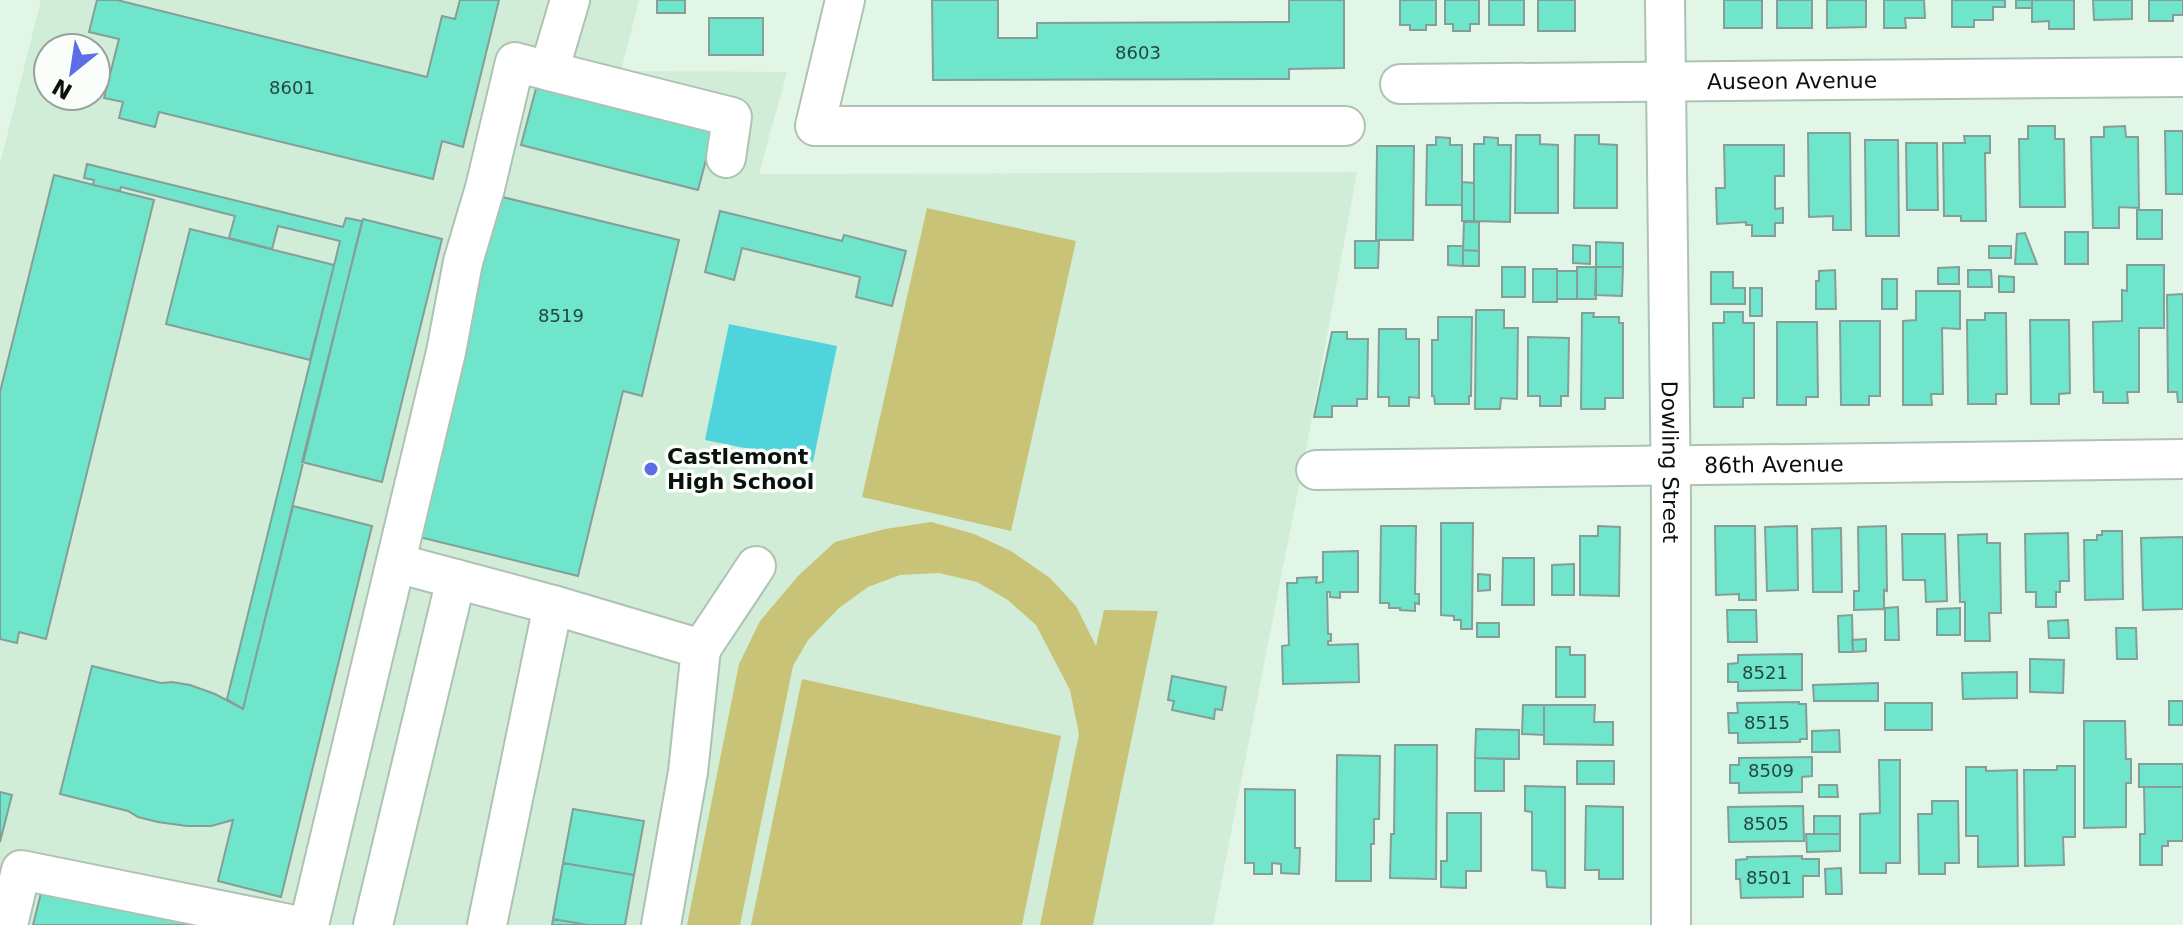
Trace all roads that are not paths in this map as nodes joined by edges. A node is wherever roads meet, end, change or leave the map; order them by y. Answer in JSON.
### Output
{"nodes":[{"id":1,"x":570,"y":0,"type":"edge"},
{"id":2,"x":845,"y":0,"type":"edge"},
{"id":3,"x":1665,"y":0,"type":"edge"},
{"id":4,"x":549,"y":71,"type":"junction"},
{"id":5,"x":2183,"y":77,"type":"edge"},
{"id":6,"x":1665,"y":82,"type":"junction"},
{"id":7,"x":1400,"y":84,"type":"dead end"},
{"id":8,"x":1345,"y":126,"type":"dead end"},
{"id":9,"x":726,"y":158,"type":"dead end"},
{"id":10,"x":2183,"y":459,"type":"edge"},
{"id":11,"x":1670,"y":466,"type":"junction"},
{"id":12,"x":1316,"y":470,"type":"dead end"},
{"id":13,"x":396,"y":563,"type":"junction"},
{"id":14,"x":756,"y":566,"type":"dead end"},
{"id":15,"x":456,"y":579,"type":"junction"},
{"id":16,"x":553,"y":605,"type":"junction"},
{"id":17,"x":701,"y":649,"type":"junction"},
{"id":18,"x":8,"y":925,"type":"edge"},
{"id":19,"x":294,"y":925,"type":"edge"},
{"id":20,"x":309,"y":925,"type":"edge"},
{"id":21,"x":373,"y":925,"type":"edge"},
{"id":22,"x":487,"y":925,"type":"edge"},
{"id":23,"x":661,"y":925,"type":"edge"},
{"id":24,"x":1671,"y":925,"type":"edge"}],
"edges":[{"from":1,"to":4,"type":"street"},
{"from":2,"to":8,"type":"street"},
{"from":3,"to":6,"type":"street","name":"Dowling Street"},
{"from":4,"to":9,"type":"street"},
{"from":4,"to":13,"type":"street"},
{"from":5,"to":6,"type":"street","name":"Auseon Avenue"},
{"from":6,"to":7,"type":"street","name":"Auseon Avenue"},
{"from":6,"to":11,"type":"street","name":"Dowling Street"},
{"from":10,"to":11,"type":"street","name":"86th Avenue"},
{"from":11,"to":12,"type":"street","name":"86th Avenue"},
{"from":11,"to":24,"type":"street","name":"Dowling Street"},
{"from":13,"to":15,"type":"street"},
{"from":13,"to":20,"type":"street"},
{"from":14,"to":17,"type":"street"},
{"from":15,"to":16,"type":"street"},
{"from":15,"to":21,"type":"street"},
{"from":16,"to":17,"type":"street"},
{"from":16,"to":22,"type":"street"},
{"from":17,"to":23,"type":"street"},
{"from":18,"to":19,"type":"street"}]}
